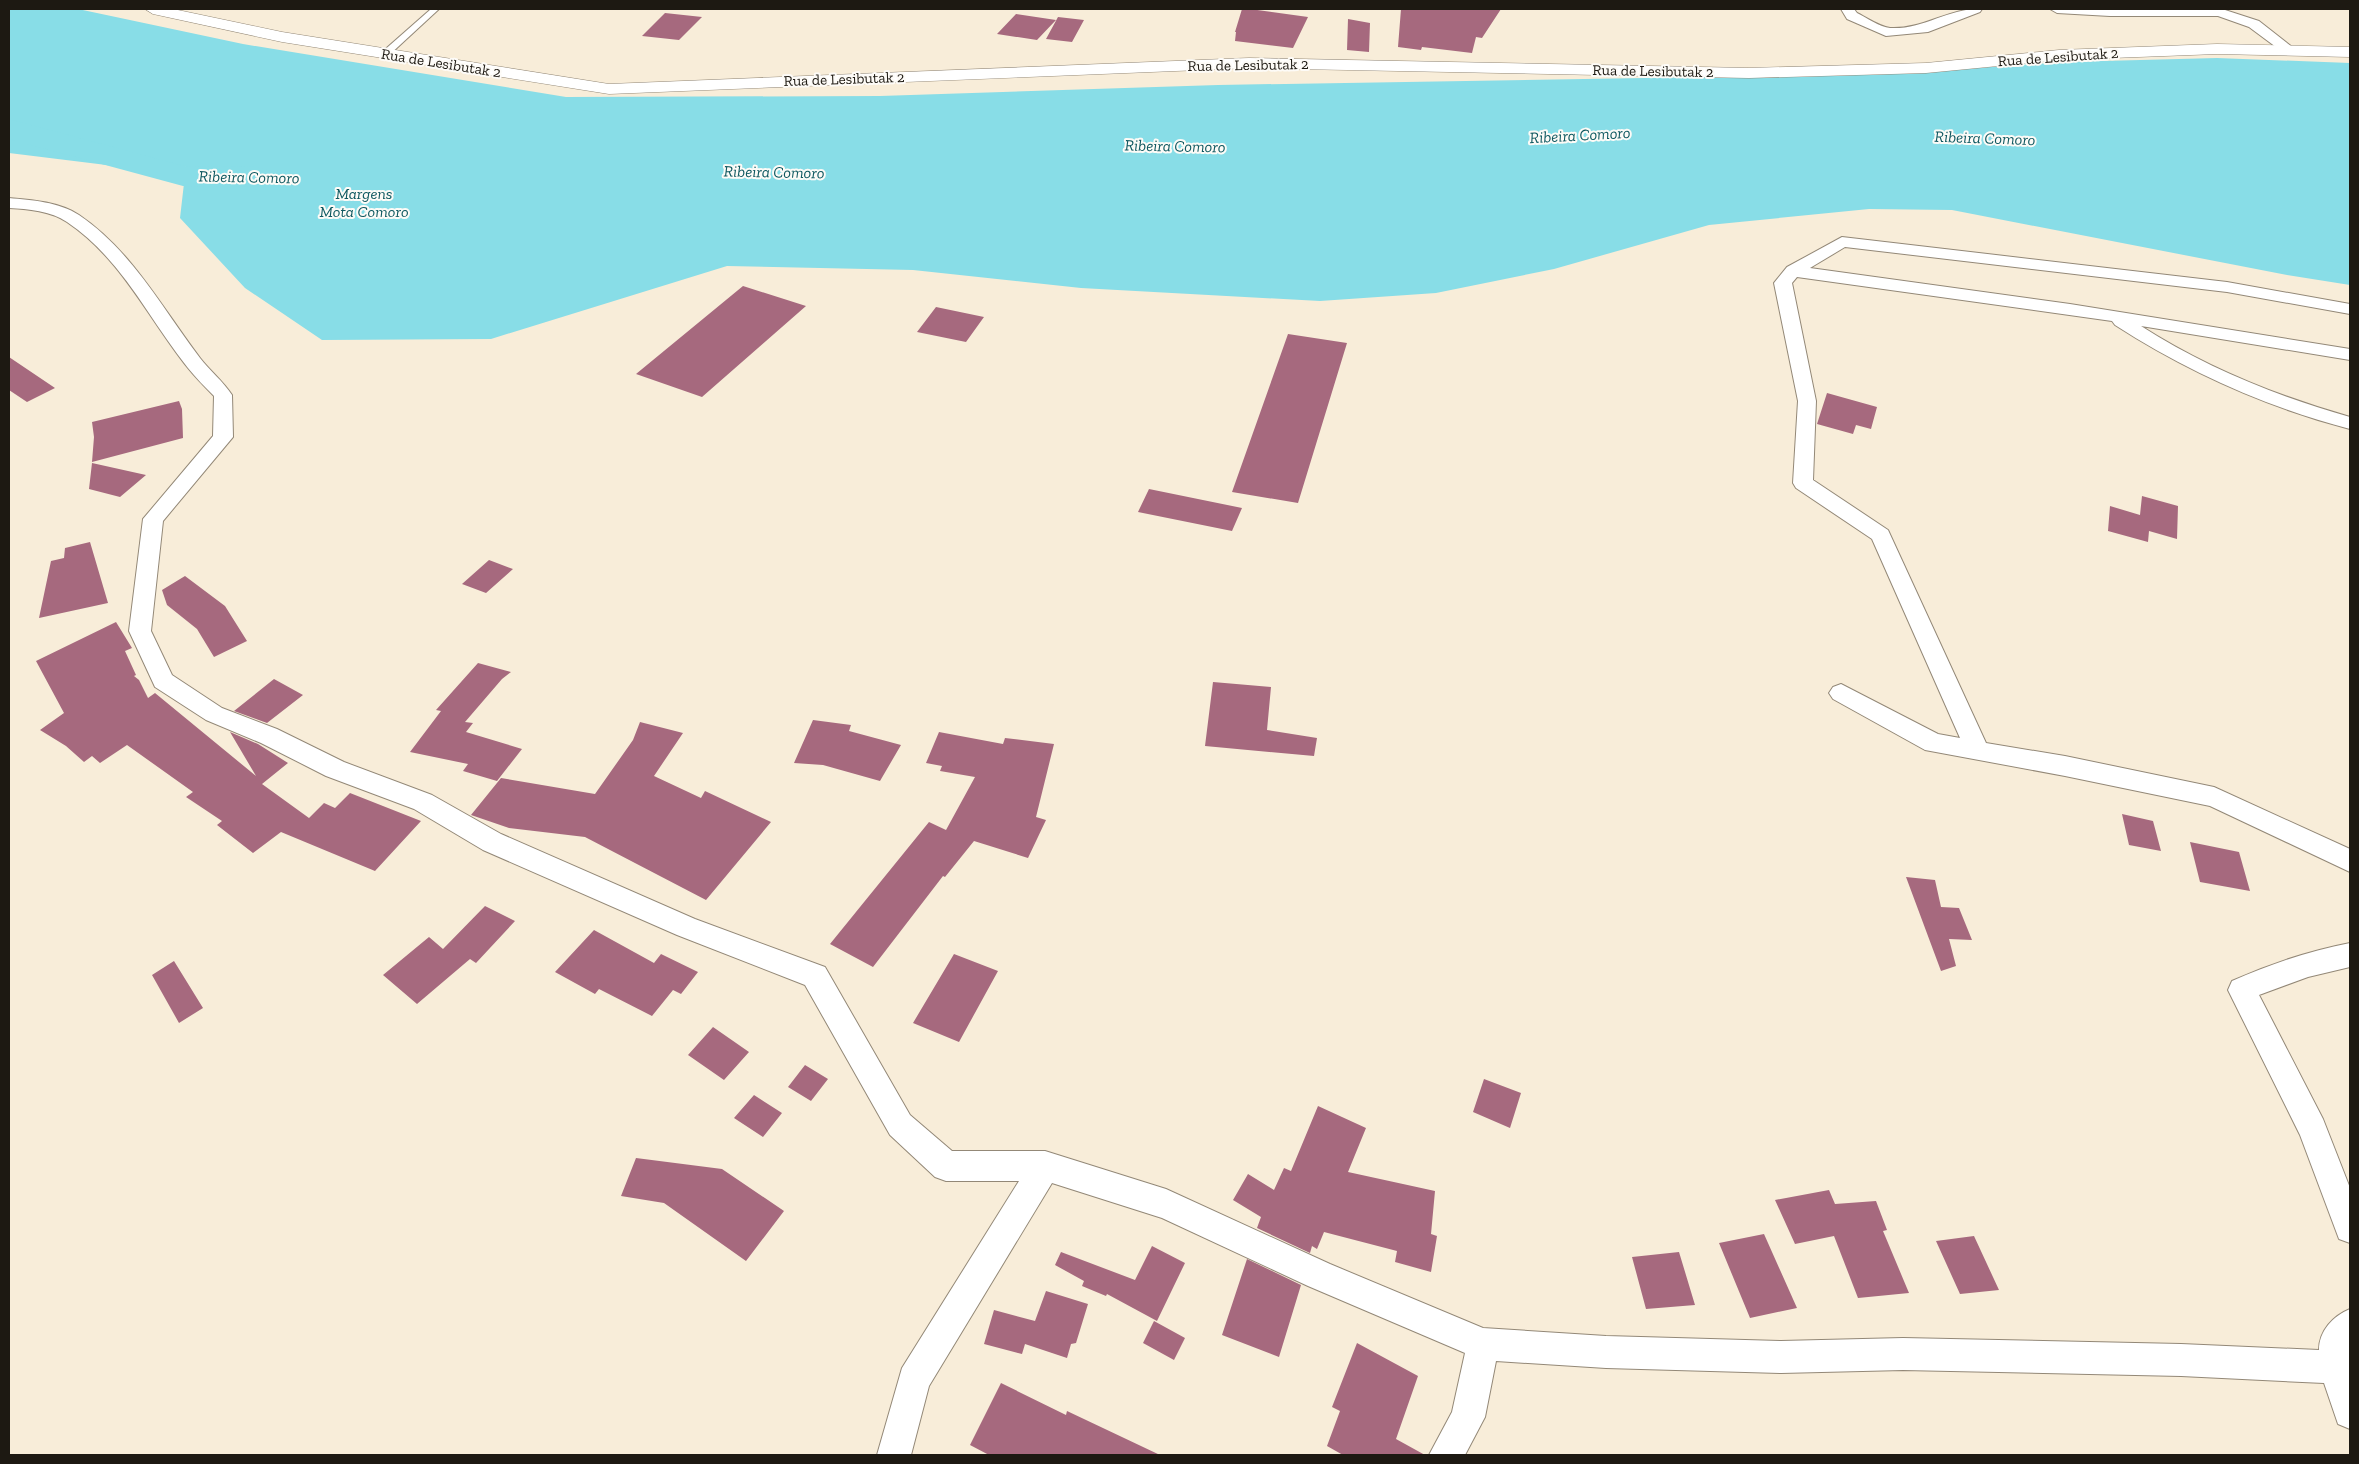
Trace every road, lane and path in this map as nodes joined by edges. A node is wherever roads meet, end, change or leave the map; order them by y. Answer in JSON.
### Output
{"nodes":[{"id":1,"x":153,"y":9,"type":"edge"},
{"id":2,"x":435,"y":9,"type":"edge"},
{"id":3,"x":1848,"y":9,"type":"edge"},
{"id":4,"x":1976,"y":9,"type":"edge"},
{"id":5,"x":2057,"y":9,"type":"edge"},
{"id":6,"x":1882,"y":17,"type":"dead end"},
{"id":7,"x":1886,"y":32,"type":"junction"},
{"id":8,"x":2289,"y":50,"type":"junction"},
{"id":9,"x":2350,"y":52,"type":"edge"},
{"id":10,"x":384,"y":55,"type":"junction"},
{"id":11,"x":9,"y":204,"type":"edge"},
{"id":12,"x":1793,"y":271,"type":"junction"},
{"id":13,"x":2350,"y":309,"type":"edge"},
{"id":14,"x":2115,"y":317,"type":"junction"},
{"id":15,"x":2350,"y":354,"type":"edge"},
{"id":16,"x":2350,"y":423,"type":"edge"},
{"id":17,"x":1841,"y":693,"type":"dead end"},
{"id":18,"x":1977,"y":750,"type":"junction"},
{"id":19,"x":2350,"y":861,"type":"edge"},
{"id":20,"x":2350,"y":955,"type":"edge"},
{"id":21,"x":1045,"y":1166,"type":"junction"},
{"id":22,"x":2350,"y":1228,"type":"edge"},
{"id":23,"x":2350,"y":1325,"type":"edge"},
{"id":24,"x":1483,"y":1344,"type":"junction"},
{"id":25,"x":2336,"y":1366,"type":"junction"},
{"id":26,"x":2350,"y":1412,"type":"edge"},
{"id":27,"x":894,"y":1455,"type":"edge"},
{"id":28,"x":1446,"y":1455,"type":"edge"}],
"edges":[{"from":1,"to":10,"type":"main road","name":"Rua de Lesibutak 2"},
{"from":2,"to":10,"type":"lane"},
{"from":3,"to":7,"type":"street"},
{"from":4,"to":7,"type":"street"},
{"from":5,"to":8,"type":"street"},
{"from":6,"to":7,"type":"street"},
{"from":8,"to":9,"type":"main road","name":"Rua de Lesibutak 2"},
{"from":8,"to":10,"type":"main road","name":"Rua de Lesibutak 2"},
{"from":11,"to":21,"type":"street"},
{"from":12,"to":13,"type":"street"},
{"from":12,"to":14,"type":"street"},
{"from":12,"to":18,"type":"street"},
{"from":14,"to":15,"type":"street"},
{"from":14,"to":16,"type":"street"},
{"from":17,"to":18,"type":"street"},
{"from":18,"to":19,"type":"street"},
{"from":20,"to":22,"type":"street"},
{"from":21,"to":24,"type":"street"},
{"from":21,"to":27,"type":"street"},
{"from":23,"to":25,"type":"street"},
{"from":24,"to":25,"type":"street"},
{"from":24,"to":28,"type":"street"},
{"from":25,"to":26,"type":"street"}]}
